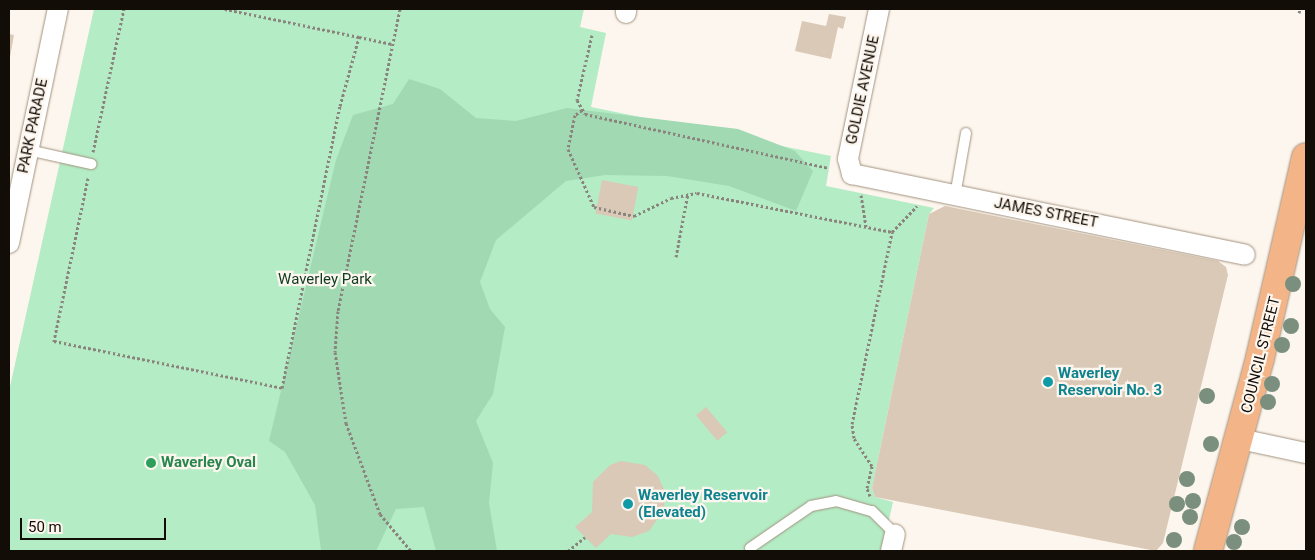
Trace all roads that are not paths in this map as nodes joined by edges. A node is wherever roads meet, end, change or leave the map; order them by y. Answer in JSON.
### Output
{"nodes":[{"id":1,"x":58,"y":9,"type":"edge"},
{"id":2,"x":879,"y":9,"type":"edge"},
{"id":3,"x":966,"y":133,"type":"dead end"},
{"id":4,"x":28,"y":150,"type":"junction"},
{"id":5,"x":1306,"y":157,"type":"edge"},
{"id":6,"x":91,"y":164,"type":"road end"},
{"id":7,"x":838,"y":170,"type":"joint"},
{"id":8,"x":956,"y":196,"type":"junction"},
{"id":9,"x":9,"y":243,"type":"edge"},
{"id":10,"x":1245,"y":255,"type":"dead end"},
{"id":11,"x":1240,"y":439,"type":"junction"},
{"id":12,"x":1306,"y":453,"type":"edge"},
{"id":13,"x":890,"y":535,"type":"edge"},
{"id":14,"x":750,"y":548,"type":"dead end"},
{"id":15,"x":1208,"y":551,"type":"edge"}],
"edges":[{"from":1,"to":4,"type":"street","name":"PARK PARADE"},
{"from":2,"to":7,"type":"street","name":"GOLDIE AVENUE"},
{"from":3,"to":8,"type":"lane"},
{"from":4,"to":6,"type":"lane"},
{"from":4,"to":9,"type":"street","name":"PARK PARADE"},
{"from":5,"to":11,"type":"main road","name":"COUNCIL STREET"},
{"from":7,"to":8,"type":"street","name":"JAMES STREET"},
{"from":8,"to":10,"type":"street","name":"JAMES STREET"},
{"from":11,"to":12,"type":"street"},
{"from":11,"to":15,"type":"main road","name":"COUNCIL STREET"},
{"from":13,"to":14,"type":"lane"}]}
